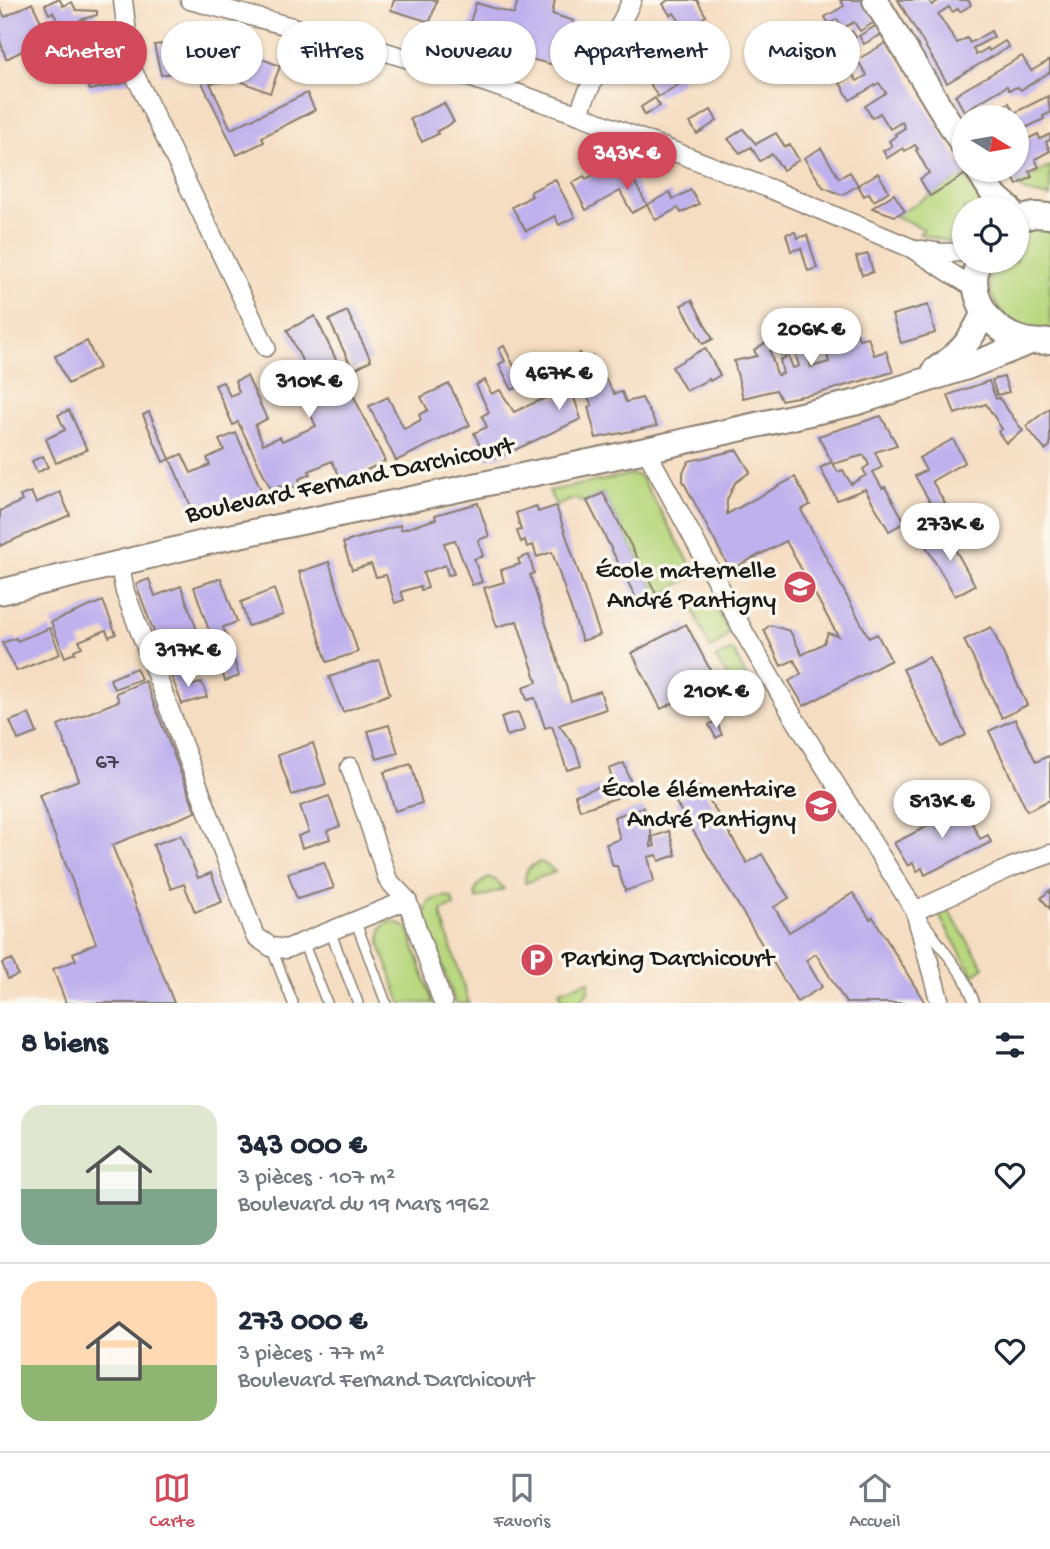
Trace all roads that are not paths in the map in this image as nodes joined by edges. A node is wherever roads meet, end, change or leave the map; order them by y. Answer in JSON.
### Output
{"nodes":[{"id":1,"x":123,"y":0,"type":"edge"},
{"id":2,"x":190,"y":0,"type":"edge"},
{"id":3,"x":632,"y":0,"type":"edge"},
{"id":4,"x":875,"y":0,"type":"edge"},
{"id":5,"x":238,"y":6,"type":"edge"},
{"id":6,"x":580,"y":115,"type":"junction"},
{"id":7,"x":952,"y":127,"type":"edge"},
{"id":8,"x":1029,"y":215,"type":"edge"},
{"id":9,"x":1050,"y":216,"type":"edge"},
{"id":10,"x":911,"y":248,"type":"junction"},
{"id":11,"x":952,"y":253,"type":"edge"},
{"id":12,"x":979,"y":273,"type":"edge"},
{"id":13,"x":980,"y":300,"type":"junction"},
{"id":14,"x":1040,"y":342,"type":"edge"},
{"id":15,"x":267,"y":347,"type":"dead end"},
{"id":16,"x":917,"y":383,"type":"junction"},
{"id":17,"x":646,"y":450,"type":"junction"},
{"id":18,"x":119,"y":562,"type":"junction"},
{"id":19,"x":0,"y":592,"type":"edge"},
{"id":20,"x":350,"y":767,"type":"dead end"},
{"id":21,"x":1050,"y":854,"type":"edge"},
{"id":22,"x":407,"y":900,"type":"junction"},
{"id":23,"x":915,"y":911,"type":"junction"},
{"id":24,"x":355,"y":920,"type":"junction"},
{"id":25,"x":330,"y":931,"type":"junction"},
{"id":26,"x":303,"y":942,"type":"junction"},
{"id":27,"x":271,"y":947,"type":"junction"},
{"id":28,"x":293,"y":1003,"type":"edge"},
{"id":29,"x":327,"y":1003,"type":"edge"},
{"id":30,"x":358,"y":1003,"type":"edge"},
{"id":31,"x":386,"y":1003,"type":"edge"},
{"id":32,"x":443,"y":1003,"type":"edge"},
{"id":33,"x":940,"y":1003,"type":"edge"},
{"id":34,"x":975,"y":1003,"type":"edge"}],
"edges":[{"from":1,"to":15,"type":"street"},
{"from":2,"to":5,"type":"street"},
{"from":3,"to":6,"type":"street"},
{"from":4,"to":7,"type":"main road"},
{"from":5,"to":6,"type":"street"},
{"from":6,"to":10,"type":"street"},
{"from":8,"to":9,"type":"main road"},
{"from":10,"to":11,"type":"street"},
{"from":10,"to":13,"type":"street"},
{"from":12,"to":13,"type":"main road"},
{"from":13,"to":14,"type":"main road"},
{"from":13,"to":16,"type":"main road","name":"Boulevard Fernand Darchicourt"},
{"from":14,"to":16,"type":"main road","name":"Boulevard Fernand Darchicourt"},
{"from":16,"to":17,"type":"main road","name":"Boulevard Fernand Darchicourt"},
{"from":17,"to":18,"type":"main road","name":"Boulevard Fernand Darchicourt"},
{"from":17,"to":23,"type":"street"},
{"from":18,"to":19,"type":"main road","name":"Boulevard Fernand Darchicourt"},
{"from":18,"to":27,"type":"street"},
{"from":20,"to":22,"type":"street"},
{"from":21,"to":23,"type":"street"},
{"from":22,"to":24,"type":"street"},
{"from":22,"to":32,"type":"street"},
{"from":23,"to":33,"type":"street"},
{"from":23,"to":34,"type":"lane"},
{"from":24,"to":25,"type":"street"},
{"from":24,"to":31,"type":"lane"},
{"from":25,"to":26,"type":"street"},
{"from":25,"to":30,"type":"lane"},
{"from":26,"to":27,"type":"street"},
{"from":26,"to":29,"type":"lane"},
{"from":27,"to":28,"type":"lane"}]}
